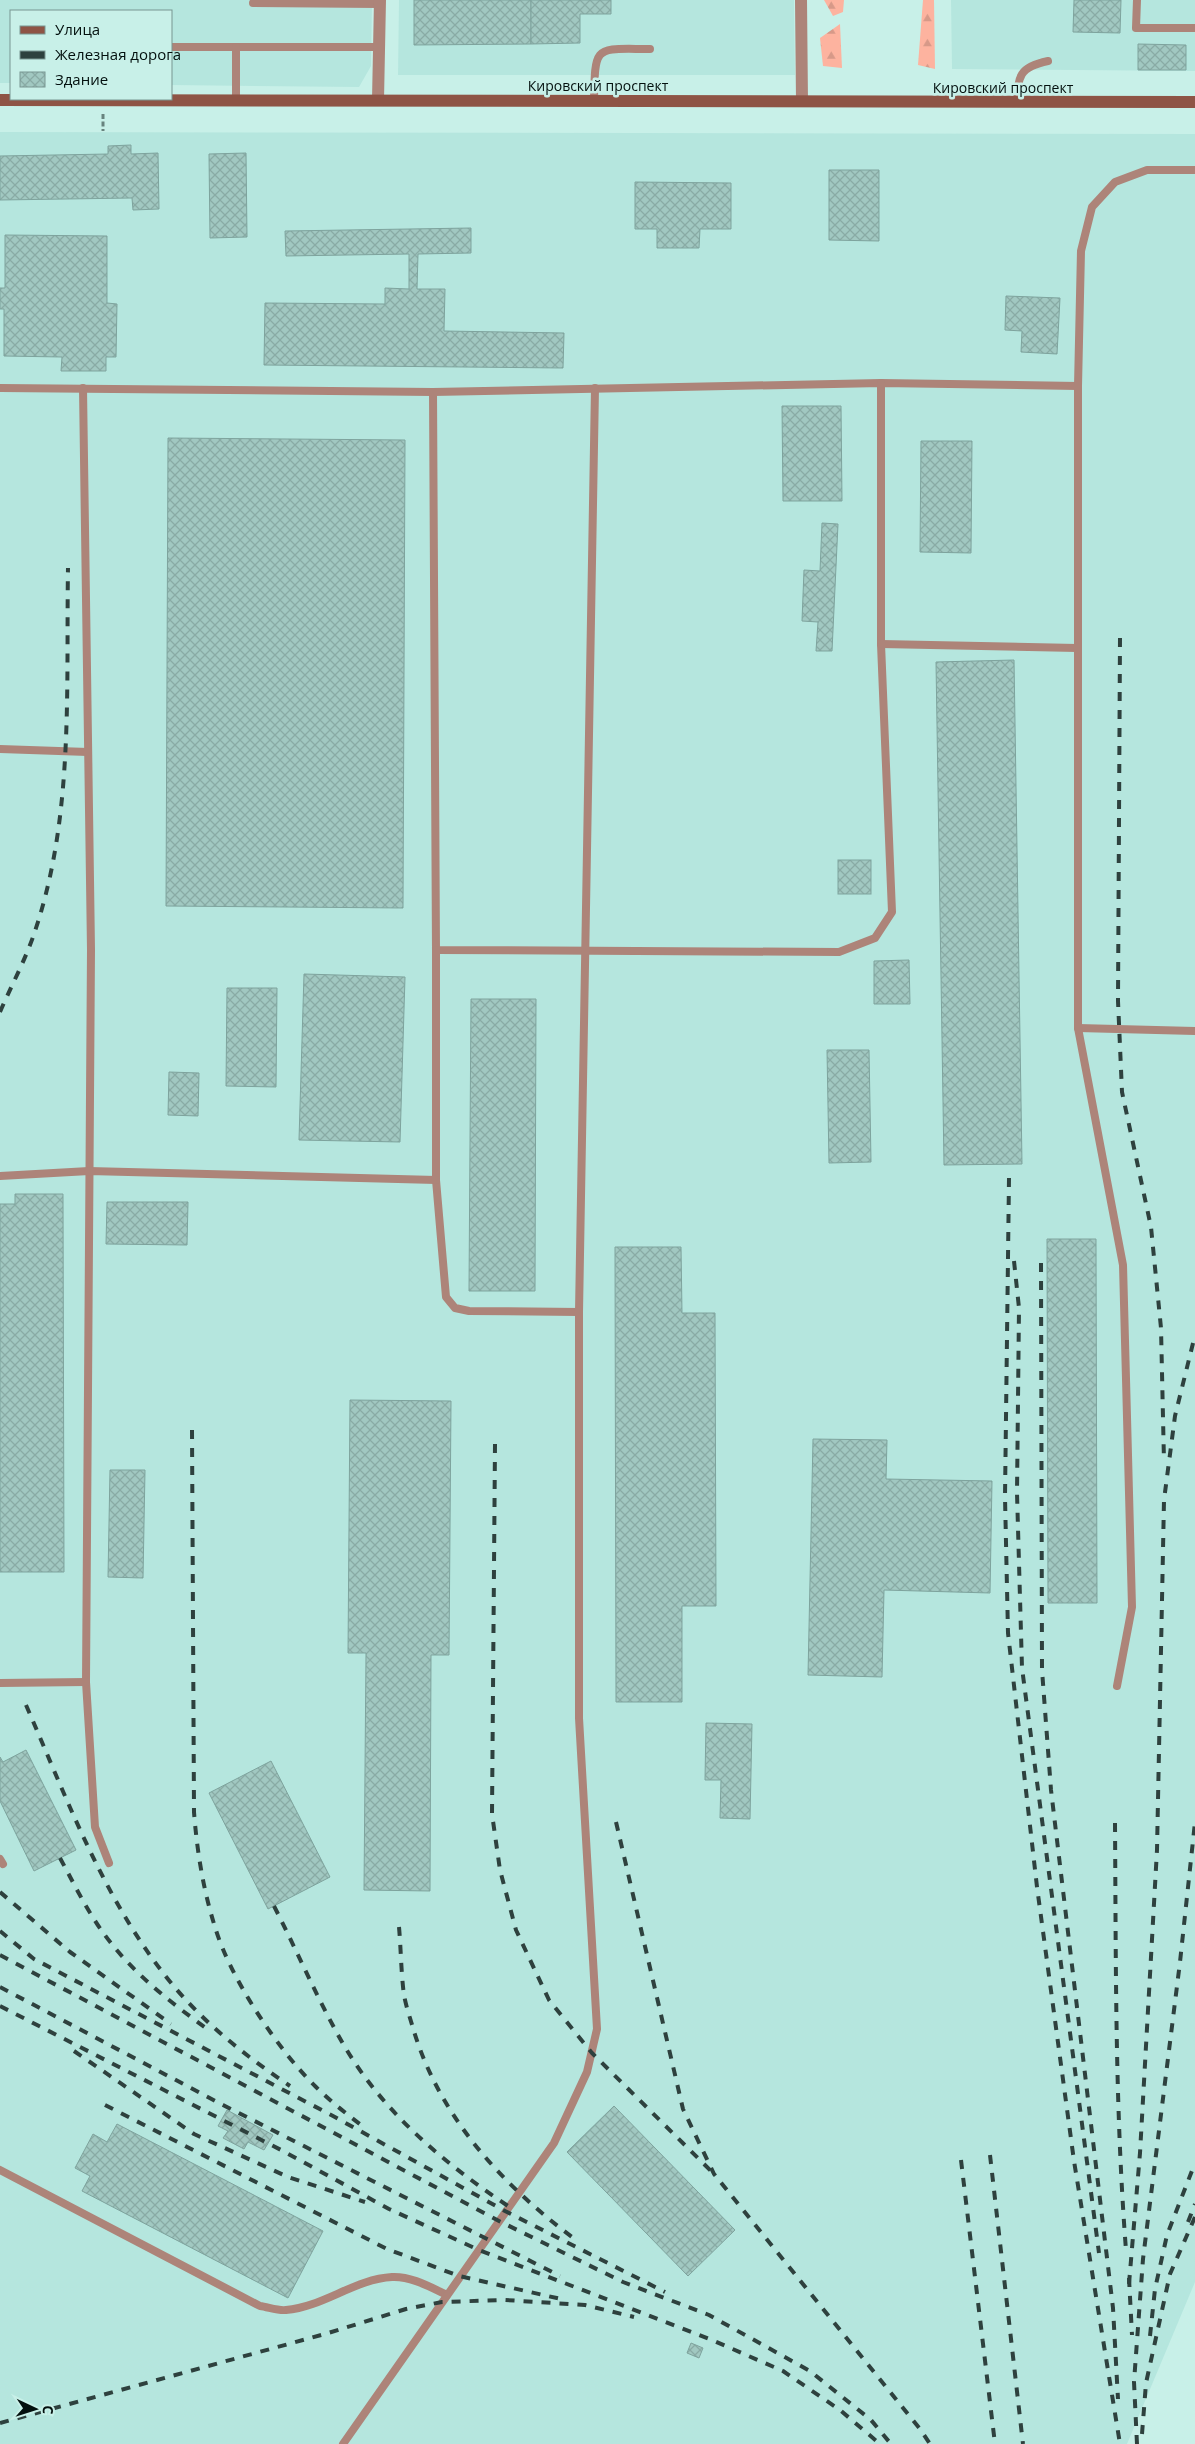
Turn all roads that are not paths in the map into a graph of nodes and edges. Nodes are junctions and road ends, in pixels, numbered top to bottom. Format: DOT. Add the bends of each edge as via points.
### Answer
graph roads {
  1 [pos="801,0"];
  2 [pos="1137,0"];
  3 [pos="380,2"];
  4 [pos="253,3"];
  5 [pos="1195,28"];
  6 [pos="172,47"];
  7 [pos="236,47"];
  8 [pos="379,47"];
  9 [pos="650,49"];
  10 [pos="1048,61"];
  11 [pos="0,100"];
  12 [pos="236,100"];
  13 [pos="378,100"];
  14 [pos="594,101"];
  15 [pos="802,102"];
  16 [pos="1195,102"];
  17 [pos="1017,103"];
  18 [pos="1195,170"];
  19 [pos="881,383"];
  20 [pos="1078,386"];
  21 [pos="0,388"];
  22 [pos="83,388"];
  23 [pos="595,388"];
  24 [pos="433,392"];
  25 [pos="881,644"];
  26 [pos="1077,648"];
  27 [pos="0,749"];
  28 [pos="88,752"];
  29 [pos="436,950"];
  30 [pos="584,952"];
  31 [pos="1078,1028"];
  32 [pos="1195,1031"];
  33 [pos="89,1171"];
  34 [pos="0,1176"];
  35 [pos="436,1180"];
  36 [pos="578,1312"];
  37 [pos="86,1682"];
  38 [pos="0,1683"];
  39 [pos="1117,1686"];
  40 [pos="109,1863"];
  41 [pos="0,2170"];
  42 [pos="446,2296"];
  43 [pos="343,2444"];
  1 -- 15 [label="street"];
  2 -- 5 [label="lane" via="1136,28"];
  3 -- 4 [label="lane"];
  3 -- 8 [label="street"];
  6 -- 7 [label="lane"];
  7 -- 8 [label="lane"];
  7 -- 12 [label="lane"];
  8 -- 13 [label="street"];
  9 -- 14 [label="lane" via="609,49 600,54 595,62"];
  10 -- 17 [label="lane" via="1024,70 1018,80"];
  11 -- 12 [label="main road, Кировский проспект"];
  12 -- 13 [label="main road, Кировский проспект"];
  13 -- 14 [label="main road, Кировский проспект"];
  14 -- 15 [label="main road, Кировский проспект"];
  15 -- 17 [label="main road, Кировский проспект"];
  16 -- 17 [label="main road, Кировский проспект"];
  18 -- 20 [label="lane" via="1147,170 1115,182 1092,207 1081,251"];
  19 -- 20 [label="lane"];
  19 -- 23 [label="lane"];
  19 -- 25 [label="lane"];
  20 -- 26 [label="lane"];
  21 -- 22 [label="lane"];
  22 -- 24 [label="lane"];
  22 -- 28 [label="lane"];
  23 -- 24 [label="lane"];
  23 -- 30 [label="lane"];
  24 -- 29 [label="lane"];
  25 -- 26 [label="lane"];
  25 -- 30 [label="lane" via="892,912 875,938 839,952"];
  26 -- 31 [label="lane"];
  27 -- 28 [label="lane"];
  28 -- 33 [label="lane" via="91,950"];
  29 -- 30 [label="lane"];
  29 -- 35 [label="lane"];
  30 -- 36 [label="lane"];
  31 -- 32 [label="lane"];
  31 -- 39 [label="lane" via="1122,1265 1132,1607"];
  33 -- 34 [label="lane"];
  33 -- 35 [label="lane"];
  33 -- 37 [label="lane"];
  35 -- 36 [label="lane" via="446,1297 454,1308 469,1311"];
  36 -- 42 [label="lane" via="579,1718 597,2029 588,2072 554,2143"];
  37 -- 38 [label="lane"];
  37 -- 40 [label="lane" via="95,1827"];
  41 -- 42 [label="lane" via="260,2306 284,2311 309,2306 368,2282 393,2277 420,2282"];
  42 -- 43 [label="lane"];
}
